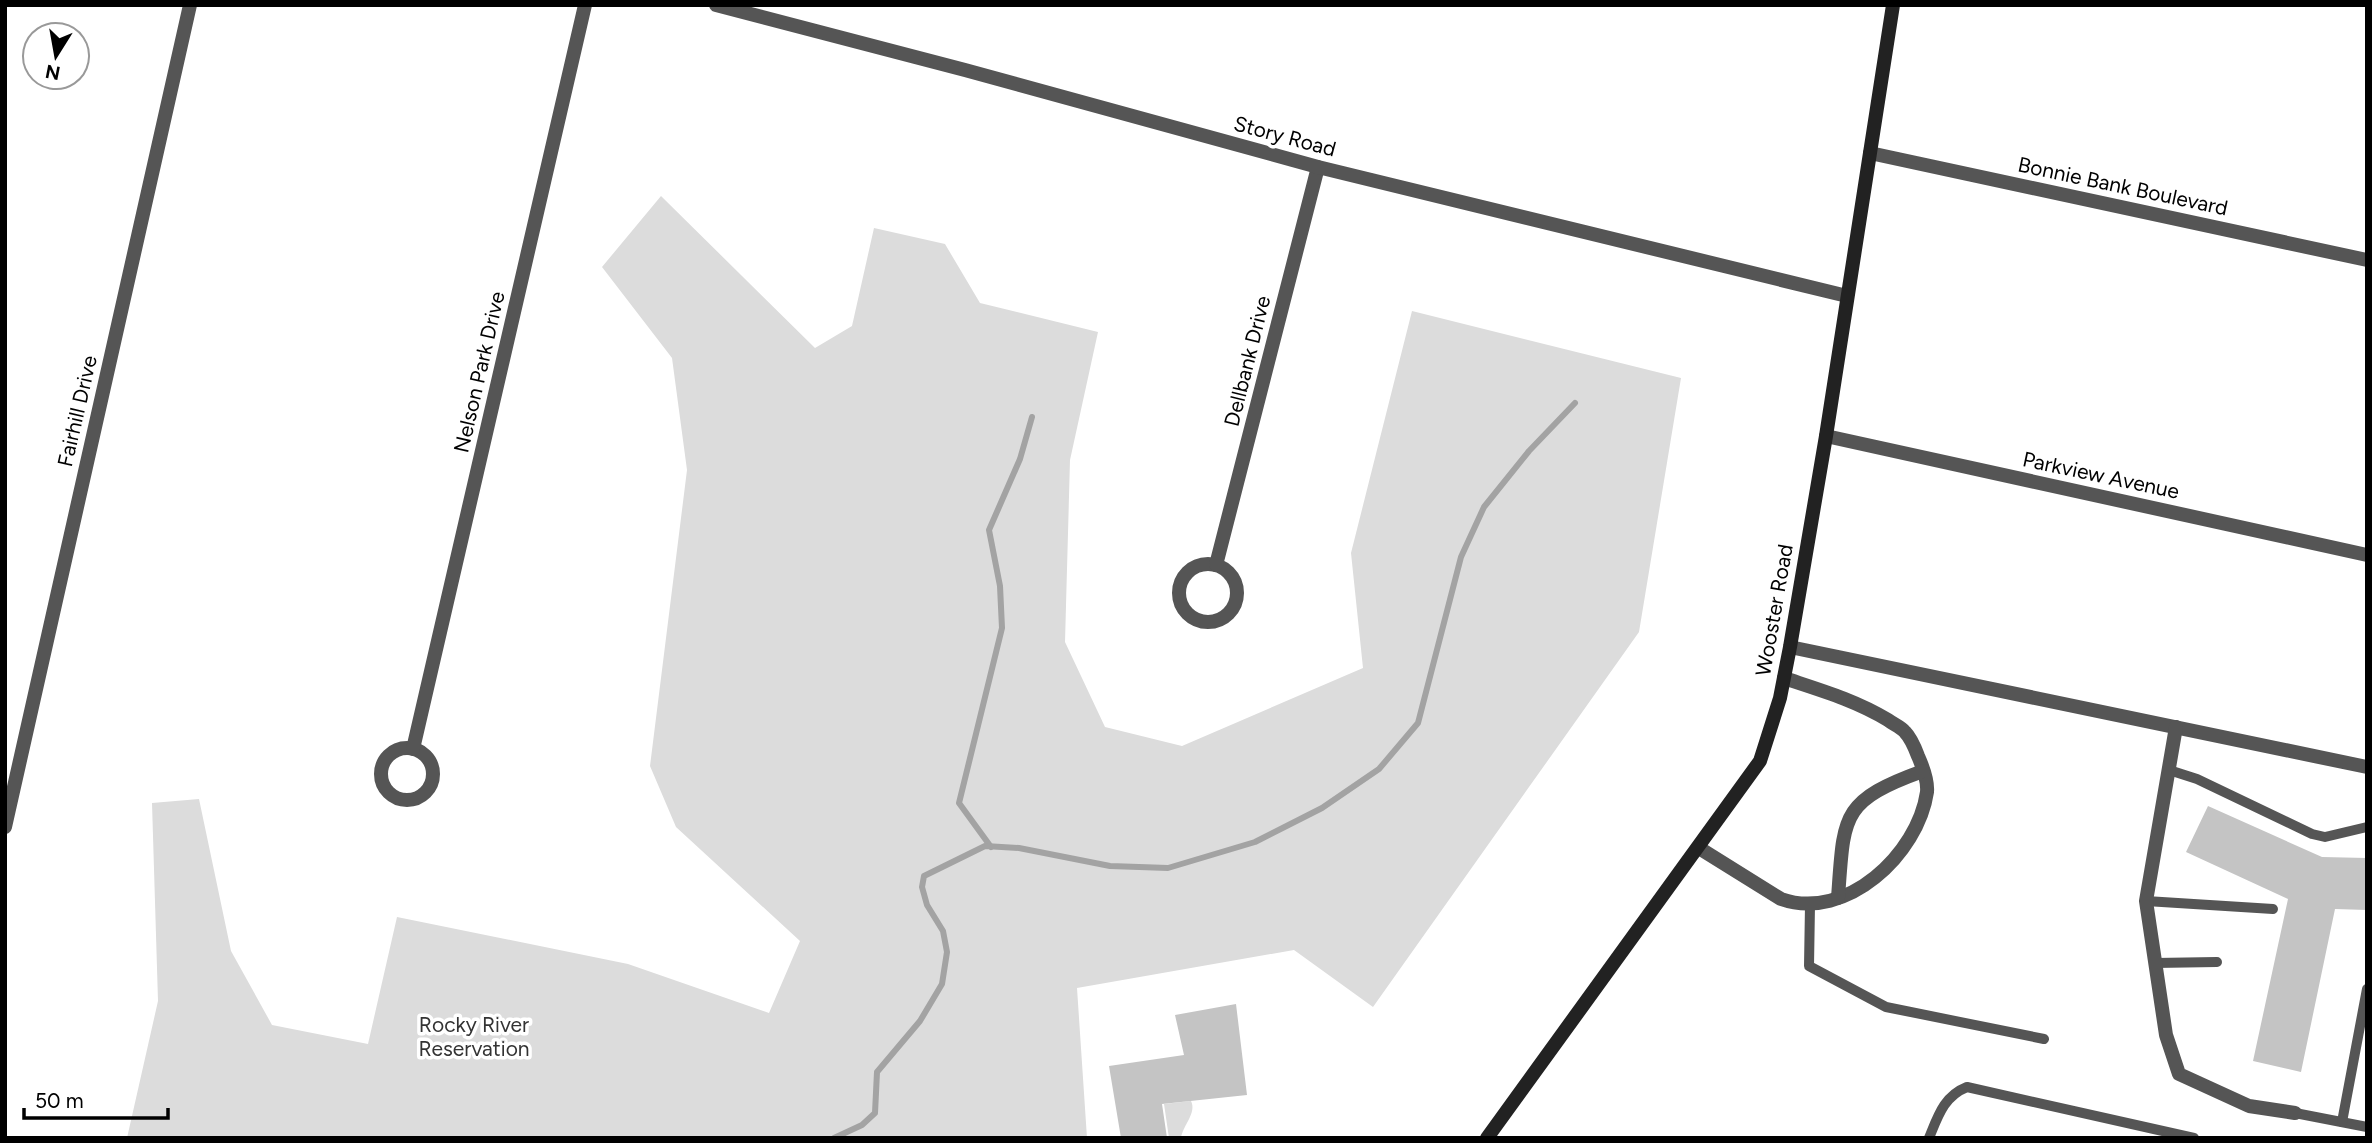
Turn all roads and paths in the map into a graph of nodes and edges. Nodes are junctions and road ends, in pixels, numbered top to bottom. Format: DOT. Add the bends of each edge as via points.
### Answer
graph roads {
  1 [pos="190,5"];
  2 [pos="585,5"];
  3 [pos="716,5"];
  4 [pos="1893,5"];
  5 [pos="1870,153"];
  6 [pos="1318,167"];
  7 [pos="2367,260"];
  8 [pos="1847,296"];
  9 [pos="1826,436"];
  10 [pos="2367,555"];
  11 [pos="1216,565"];
  12 [pos="1790,647"];
  13 [pos="1784,678"];
  14 [pos="2176,727"];
  15 [pos="413,748"];
  16 [pos="2367,767"];
  17 [pos="2169,770"];
  18 [pos="1923,771"];
  19 [pos="5,827"];
  20 [pos="2367,827"];
  21 [pos="1699,848"];
  22 [pos="1838,898"];
  23 [pos="2146,901"];
  24 [pos="1810,905"];
  25 [pos="2273,909"];
  26 [pos="2217,962"];
  27 [pos="2155,964"];
  28 [pos="2367,989"];
  29 [pos="2044,1039"];
  30 [pos="2295,1113"];
  31 [pos="2342,1122"];
  32 [pos="2367,1127"];
  33 [pos="1487,1138"];
  34 [pos="1929,1138"];
  35 [pos="2194,1138"];
  1 -- 19 [label="street, Fairhill Drive"];
  2 -- 15 [label="street, Nelson Park Drive"];
  3 -- 6 [label="street, Story Road"];
  4 -- 5 [label="main road, Wooster Road"];
  5 -- 7 [label="street, Bonnie Bank Boulevard"];
  5 -- 8 [label="main road, Wooster Road"];
  6 -- 8 [label="street, Story Road"];
  6 -- 11 [label="street, Dellbank Drive"];
  8 -- 9 [label="main road, Wooster Road"];
  9 -- 10 [label="street, Parkview Avenue"];
  9 -- 12 [label="main road, Wooster Road"];
  11 -- 11 [label="street" via="1197,566 1180,587 1182,606 1205,622 1223,617 1235,603 1236,584"];
  12 -- 13 [label="main road, Wooster Road"];
  12 -- 14 [label="street"];
  13 -- 18 [label="street" via="1843,697 1905,731"];
  13 -- 21 [label="main road, Wooster Road" via="1760,761"];
  14 -- 16 [label="street"];
  14 -- 17 [label="street"];
  17 -- 20 [label="lane" via="2312,834 2325,837"];
  17 -- 23 [label="street"];
  18 -- 22 [label="street" via="1927,789 1920,817 1904,848 1864,887"];
  18 -- 22 [label="street" via="1870,793 1855,808 1843,838"];
  21 -- 24 [label="street" via="1781,899"];
  21 -- 33 [label="main road, Wooster Road"];
  22 -- 24 [label="street"];
  23 -- 25 [label="lane"];
  23 -- 27 [label="street"];
  24 -- 29 [label="lane" via="1809,966 1886,1007"];
  26 -- 27 [label="lane"];
  27 -- 30 [label="street" via="2166,1035 2179,1074 2249,1106"];
  28 -- 31 [label="lane"];
  30 -- 31 [label="lane"];
  31 -- 32 [label="lane"];
  34 -- 35 [label="lane" via="1945,1101 1967,1087"];
}
